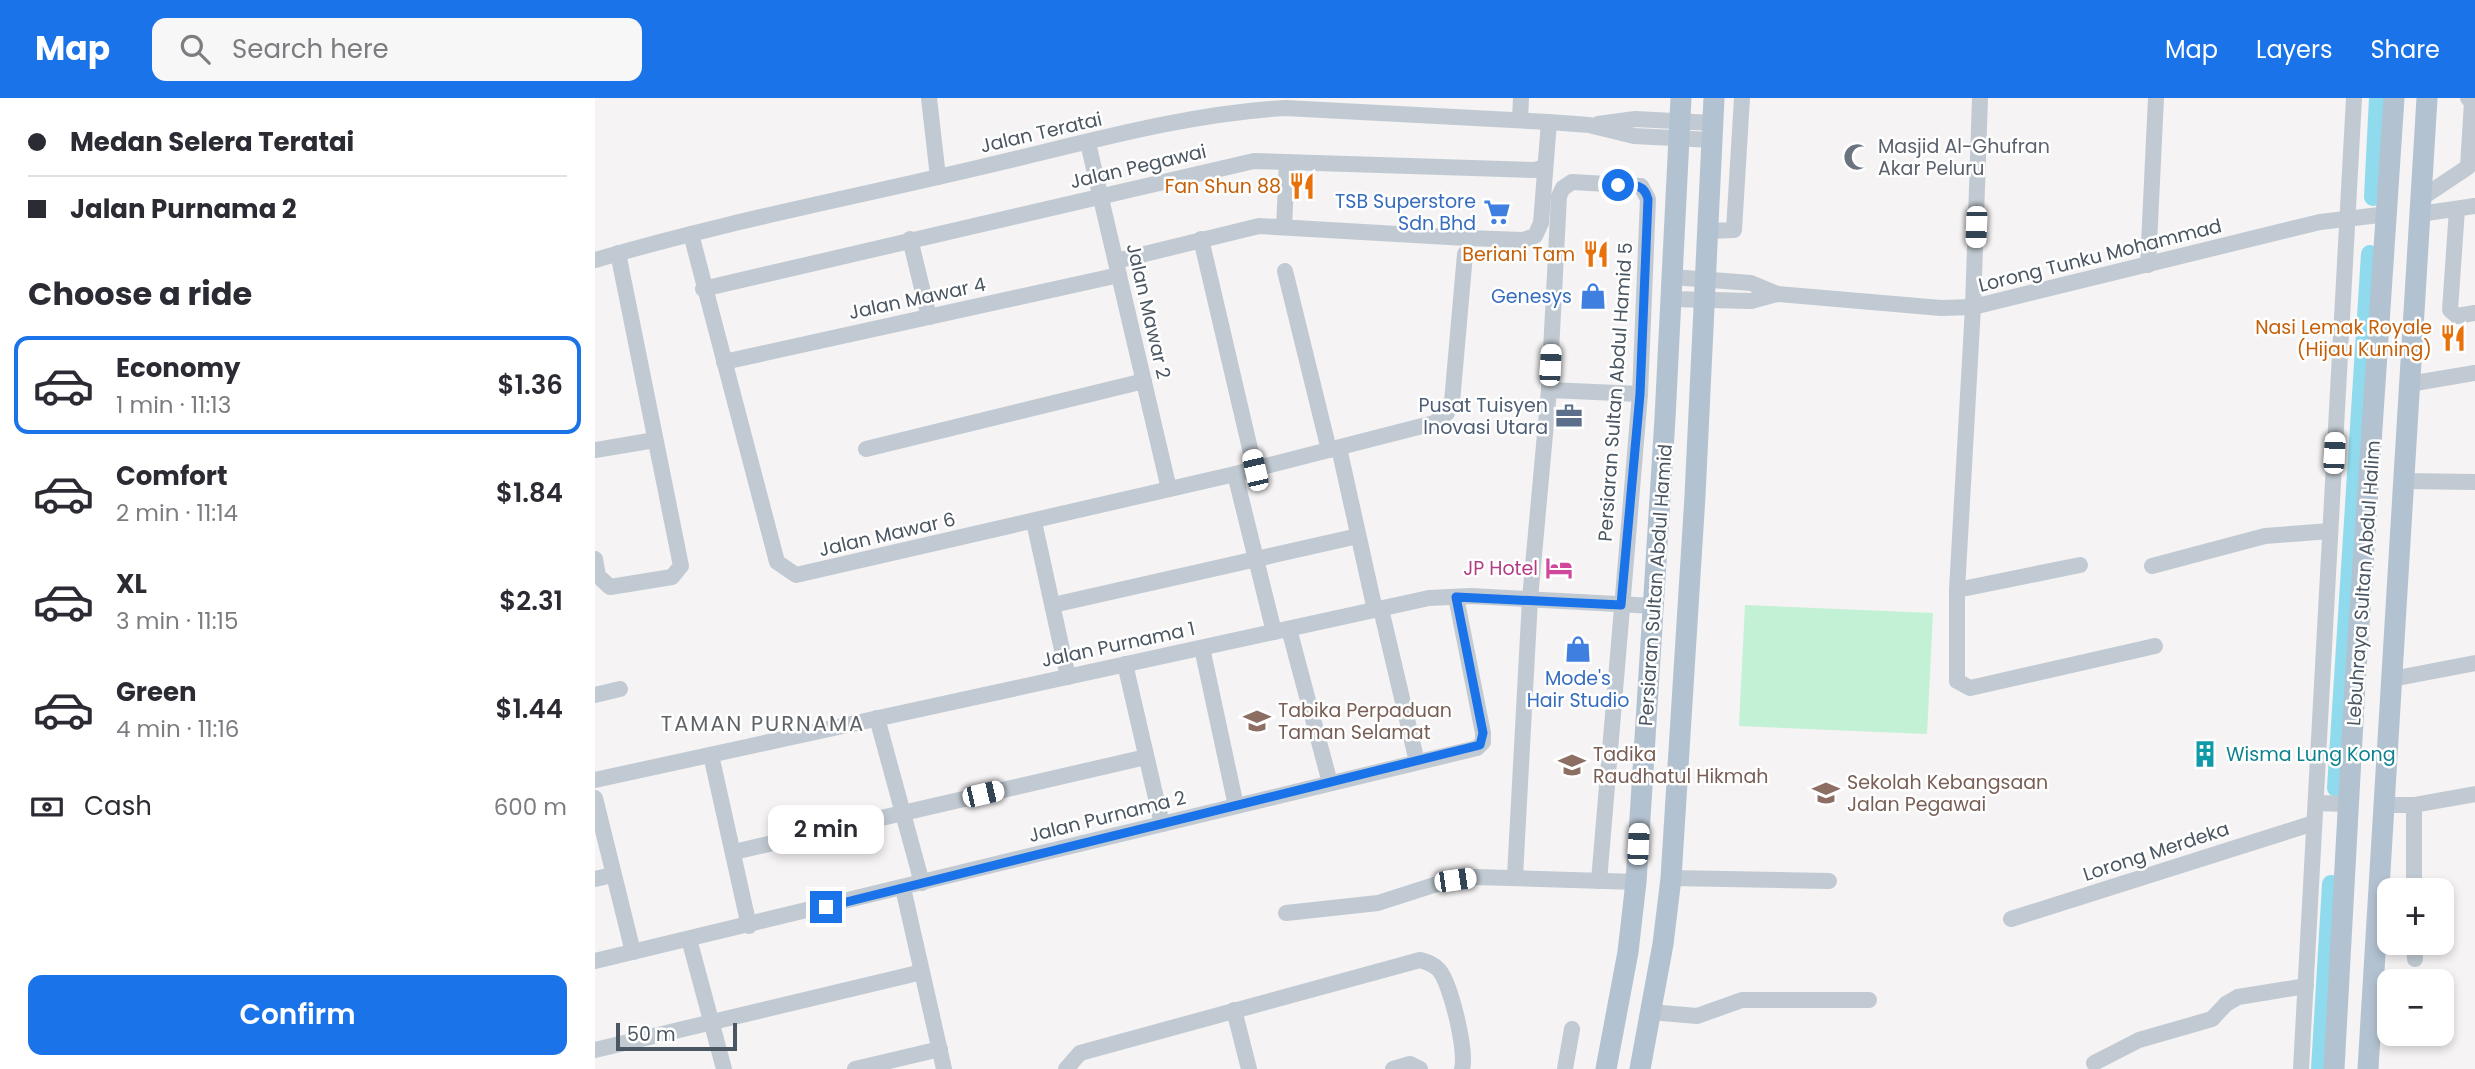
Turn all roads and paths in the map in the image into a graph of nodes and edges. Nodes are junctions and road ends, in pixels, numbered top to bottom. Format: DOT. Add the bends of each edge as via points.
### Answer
graph roads {
  1 [pos="929,98"];
  2 [pos="1521,98"];
  3 [pos="1681,98"];
  4 [pos="1714,98"];
  5 [pos="1742,98"];
  6 [pos="1980,98"];
  7 [pos="2156,98"];
  8 [pos="2354,98"];
  9 [pos="2394,98"];
  10 [pos="2427,98"];
  11 [pos="2467,98"];
  12 [pos="1250,104"];
  13 [pos="1520,120"];
  14 [pos="1549,122"];
  15 [pos="1678,130"];
  16 [pos="1712,132"];
  17 [pos="1088,143"];
  18 [pos="1287,162"];
  19 [pos="1545,167"];
  20 [pos="938,177"];
  21 [pos="1101,197"];
  22 [pos="2475,206"];
  23 [pos="2420,207"];
  24 [pos="2456,209"];
  25 [pos="2388,214"];
  26 [pos="2347,218"];
  27 [pos="1284,227"];
  28 [pos="1707,231"];
  29 [pos="691,234"];
  30 [pos="910,239"];
  31 [pos="1201,239"];
  32 [pos="618,253"];
  33 [pos="1465,254"];
  34 [pos="595,260"];
  35 [pos="2148,265"];
  36 [pos="1118,268"];
  37 [pos="1285,271"];
  38 [pos="1672,277"];
  39 [pos="703,289"];
  40 [pos="1705,290"];
  41 [pos="1671,299"];
  42 [pos="1973,307"];
  43 [pos="2475,313"];
  44 [pos="929,317"];
  45 [pos="724,362"];
  46 [pos="2475,373"];
  47 [pos="1144,381"];
  48 [pos="2409,384"];
  49 [pos="1549,390"];
  50 [pos="1640,394"];
  51 [pos="655,440"];
  52 [pos="866,449"];
  53 [pos="1334,449"];
  54 [pos="595,450"];
  55 [pos="1255,470"];
  56 [pos="1235,474"];
  57 [pos="2404,481"];
  58 [pos="2475,482"];
  59 [pos="1169,489"];
  60 [pos="1034,522"];
  61 [pos="2330,531"];
  62 [pos="1358,536"];
  63 [pos="595,559"];
  64 [pos="1256,559"];
  65 [pos="2080,565"];
  66 [pos="2152,566"];
  67 [pos="1957,590"];
  68 [pos="1456,597"];
  69 [pos="1530,599"];
  70 [pos="1053,605"];
  71 [pos="1621,605"];
  72 [pos="1654,607"];
  73 [pos="1378,609"];
  74 [pos="1282,631"];
  75 [pos="2155,646"];
  76 [pos="1202,648"];
  77 [pos="2475,663"];
  78 [pos="1125,664"];
  79 [pos="1068,677"];
  80 [pos="2392,678"];
  81 [pos="620,689"];
  82 [pos="595,695"];
  83 [pos="877,718"];
  84 [pos="711,755"];
  85 [pos="1146,757"];
  86 [pos="1416,762"];
  87 [pos="595,780"];
  88 [pos="1331,783"];
  89 [pos="2475,794"];
  90 [pos="595,798"];
  91 [pos="2316,803"];
  92 [pos="2349,804"];
  93 [pos="2384,805"];
  94 [pos="2414,805"];
  95 [pos="1236,806"];
  96 [pos="901,813"];
  97 [pos="2314,823"];
  98 [pos="1162,824"];
  99 [pos="734,852"];
  100 [pos="613,875"];
  101 [pos="1515,876"];
  102 [pos="1671,878"];
  103 [pos="2414,878"];
  104 [pos="595,879"];
  105 [pos="1599,881"];
  106 [pos="1829,881"];
  107 [pos="1636,882"];
  108 [pos="922,883"];
  109 [pos="903,888"];
  110 [pos="1286,913"];
  111 [pos="2011,919"];
  112 [pos="749,926"];
  113 [pos="689,939"];
  114 [pos="633,952"];
  115 [pos="595,961"];
  116 [pos="922,972"];
  117 [pos="2306,986"];
  118 [pos="1869,1000"];
  119 [pos="1234,1010"];
  120 [pos="1650,1012"];
  121 [pos="711,1021"];
  122 [pos="1573,1029"];
  123 [pos="940,1049"];
  124 [pos="595,1050"];
  125 [pos="2094,1063"];
  126 [pos="724,1069"];
  127 [pos="855,1069"];
  128 [pos="944,1069"];
  129 [pos="1066,1069"];
  130 [pos="1249,1069"];
  131 [pos="1393,1069"];
  132 [pos="1420,1069"];
  133 [pos="1462,1069"];
  134 [pos="1565,1069"];
  135 [pos="1606,1069"];
  136 [pos="1640,1069"];
  137 [pos="2301,1069"];
  138 [pos="2334,1069"];
  139 [pos="2368,1069"];
  1 -- 20 [label="street"];
  2 -- 13 [label="street"];
  3 -- 15 [label="main road, Persiaran Sultan Abdul Hamid"];
  4 -- 16 [label="main road, Persiaran Sultan Abdul Hamid"];
  5 -- 28 [label="street" via="1734,230"];
  6 -- 42 [label="street"];
  7 -- 35 [label="street"];
  8 -- 26 [label="street"];
  9 -- 25 [label="main road, Lebuhraya Sultan Abdul Halim"];
  10 -- 23 [label="main road, Lebuhraya Sultan Abdul Halim"];
  11 -- 23 [label="street" via="2472,102 2467,167"];
  12 -- 13 [label="street, Jalan Teratai"];
  12 -- 17 [label="street, Jalan Teratai"];
  13 -- 14 [label="street, Jalan Teratai"];
  14 -- 15 [label="street, Jalan Teratai" via="1589,125 1635,119"];
  14 -- 19 [label="street"];
  15 -- 16 [label="street, Jalan Teratai"];
  15 -- 38 [label="main road, Persiaran Sultan Abdul Hamid"];
  16 -- 28 [label="main road, Persiaran Sultan Abdul Hamid"];
  17 -- 20 [label="street, Jalan Teratai"];
  17 -- 21 [label="street, Jalan Mawar 2"];
  18 -- 19 [label="street, Jalan Pegawai"];
  18 -- 21 [label="street, Jalan Pegawai" via="1254,161"];
  18 -- 27 [label="street"];
  19 -- 27 [label="street, Jalan Mawar 4" via="1539,230 1523,240"];
  20 -- 29 [label="street, Jalan Teratai"];
  21 -- 30 [label="street, Jalan Pegawai"];
  21 -- 36 [label="street, Jalan Mawar 2"];
  22 -- 24 [label="street"];
  23 -- 24 [label="street"];
  23 -- 48 [label="main road, Lebuhraya Sultan Abdul Halim"];
  24 -- 43 [label="street" via="2450,310 2457,316"];
  25 -- 26 [label="street, Lorong Tunku Mohammad"];
  25 -- 92 [label="main road, Lebuhraya Sultan Abdul Halim"];
  26 -- 35 [label="street, Lorong Tunku Mohammad"];
  26 -- 61 [label="street"];
  27 -- 31 [label="street, Jalan Mawar 4" via="1245,228"];
  28 -- 40 [label="main road, Persiaran Sultan Abdul Hamid"];
  29 -- 32 [label="street, Jalan Teratai"];
  29 -- 39 [label="street, Jalan Mawar 6"];
  30 -- 39 [label="street, Jalan Pegawai"];
  30 -- 44 [label="street"];
  31 -- 36 [label="street, Jalan Mawar 4"];
  31 -- 55 [label="street"];
  32 -- 34 [label="street, Jalan Teratai"];
  32 -- 51 [label="street"];
  33 -- 53 [label="street, Jalan Mawar 6" via="1452,402 1447,413 1425,427"];
  35 -- 42 [label="street, Lorong Tunku Mohammad"];
  36 -- 44 [label="street, Jalan Mawar 4"];
  36 -- 47 [label="street, Jalan Mawar 2"];
  37 -- 53 [label="street"];
  38 -- 40 [label="street, Lorong Tunku Mohammad"];
  38 -- 41 [label="main road, Persiaran Sultan Abdul Hamid"];
  39 -- 45 [label="street, Jalan Mawar 6"];
  40 -- 41 [label="street, Lorong Tunku Mohammad"];
  40 -- 42 [label="street, Lorong Tunku Mohammad" via="1751,283 1777,294"];
  40 -- 102 [label="main road, Persiaran Sultan Abdul Hamid"];
  41 -- 72 [label="main road, Persiaran Sultan Abdul Hamid"];
  42 -- 67 [label="street"];
  44 -- 45 [label="street, Jalan Mawar 4"];
  45 -- 60 [label="street, Jalan Mawar 6" via="777,562 789,572 807,574"];
  46 -- 48 [label="street"];
  47 -- 52 [label="street"];
  47 -- 59 [label="street, Jalan Mawar 2"];
  48 -- 57 [label="main road, Lebuhraya Sultan Abdul Halim"];
  49 -- 50 [label="street"];
  49 -- 50 [label="street, Persiaran Sultan Abdul Hamid 5" via="1559,196 1573,182 1640,186 1646,191"];
  49 -- 69 [label="street"];
  50 -- 71 [label="street, Persiaran Sultan Abdul Hamid 5"];
  51 -- 54 [label="street"];
  51 -- 63 [label="street" via="679,572 610,587 598,576"];
  53 -- 55 [label="street, Jalan Mawar 6"];
  53 -- 62 [label="street"];
  55 -- 56 [label="street, Jalan Mawar 6"];
  56 -- 59 [label="street, Jalan Mawar 6"];
  56 -- 64 [label="street"];
  57 -- 58 [label="street"];
  57 -- 80 [label="main road, Lebuhraya Sultan Abdul Halim"];
  59 -- 60 [label="street, Jalan Mawar 6"];
  60 -- 70 [label="street"];
  61 -- 66 [label="street" via="2265,536"];
  61 -- 91 [label="street"];
  62 -- 64 [label="street"];
  62 -- 73 [label="street"];
  64 -- 70 [label="street"];
  64 -- 74 [label="street"];
  65 -- 67 [label="street"];
  67 -- 75 [label="street" via="1955,668 1963,687"];
  68 -- 69 [label="street, Jalan Purnama 1"];
  68 -- 73 [label="street, Jalan Purnama 1"];
  68 -- 86 [label="street, Jalan Purnama 2" via="1483,742 1477,748"];
  69 -- 71 [label="street, Jalan Purnama 1"];
  69 -- 101 [label="street"];
  70 -- 79 [label="street"];
  71 -- 72 [label="street, Jalan Purnama 1"];
  71 -- 105 [label="street, Persiaran Sultan Abdul Hamid 5"];
  72 -- 107 [label="main road, Persiaran Sultan Abdul Hamid"];
  73 -- 74 [label="street, Jalan Purnama 1"];
  73 -- 86 [label="street"];
  74 -- 76 [label="street, Jalan Purnama 1"];
  74 -- 88 [label="street"];
  76 -- 78 [label="street, Jalan Purnama 1"];
  76 -- 95 [label="street"];
  77 -- 80 [label="street"];
  78 -- 79 [label="street, Jalan Purnama 1"];
  78 -- 85 [label="street"];
  79 -- 83 [label="street, Jalan Purnama 1"];
  80 -- 93 [label="main road, Lebuhraya Sultan Abdul Halim"];
  81 -- 82 [label="street"];
  83 -- 84 [label="street, Jalan Purnama 1"];
  83 -- 96 [label="street"];
  84 -- 87 [label="street, Jalan Purnama 1"];
  84 -- 99 [label="street"];
  85 -- 96 [label="street"];
  85 -- 98 [label="street"];
  86 -- 88 [label="street, Jalan Purnama 2"];
  88 -- 95 [label="street, Jalan Purnama 2"];
  89 -- 94 [label="street"];
  90 -- 100 [label="street"];
  91 -- 92 [label="street"];
  91 -- 97 [label="street"];
  92 -- 138 [label="main road, Lebuhraya Sultan Abdul Halim"];
  93 -- 94 [label="street"];
  93 -- 139 [label="main road, Lebuhraya Sultan Abdul Halim"];
  94 -- 103 [label="street"];
  95 -- 98 [label="street, Jalan Purnama 2"];
  96 -- 99 [label="street"];
  96 -- 108 [label="street"];
  97 -- 111 [label="street, Lorong Merdeka"];
  97 -- 117 [label="street"];
  98 -- 108 [label="street, Jalan Purnama 2"];
  99 -- 112 [label="street"];
  100 -- 104 [label="street"];
  100 -- 114 [label="street"];
  101 -- 105 [label="street"];
  101 -- 110 [label="street" via="1455,880 1378,903"];
  102 -- 106 [label="street"];
  102 -- 120 [label="main road, Persiaran Sultan Abdul Hamid"];
  105 -- 107 [label="street"];
  107 -- 135 [label="main road, Persiaran Sultan Abdul Hamid" via="1629,952"];
  108 -- 109 [label="street, Jalan Purnama 2"];
  109 -- 112 [label="street, Jalan Purnama 2"];
  109 -- 116 [label="street"];
  112 -- 113 [label="street, Jalan Purnama 2"];
  113 -- 114 [label="street, Jalan Purnama 2"];
  113 -- 121 [label="street"];
  114 -- 115 [label="street, Jalan Purnama 2"];
  116 -- 121 [label="street"];
  116 -- 123 [label="street"];
  117 -- 125 [label="street" via="2238,997 2212,1018 2139,1040"];
  117 -- 137 [label="street"];
  118 -- 120 [label="street" via="1742,1000 1697,1016"];
  119 -- 129 [label="street" via="1080,1053"];
  119 -- 130 [label="street"];
  119 -- 133 [label="street" via="1426,961 1443,976 1465,1052"];
  120 -- 136 [label="main road, Persiaran Sultan Abdul Hamid"];
  121 -- 124 [label="street"];
  121 -- 126 [label="street"];
  122 -- 134 [label="street"];
  123 -- 127 [label="street"];
  123 -- 128 [label="street"];
  131 -- 132 [label="street" via="1410,1064"];
}
